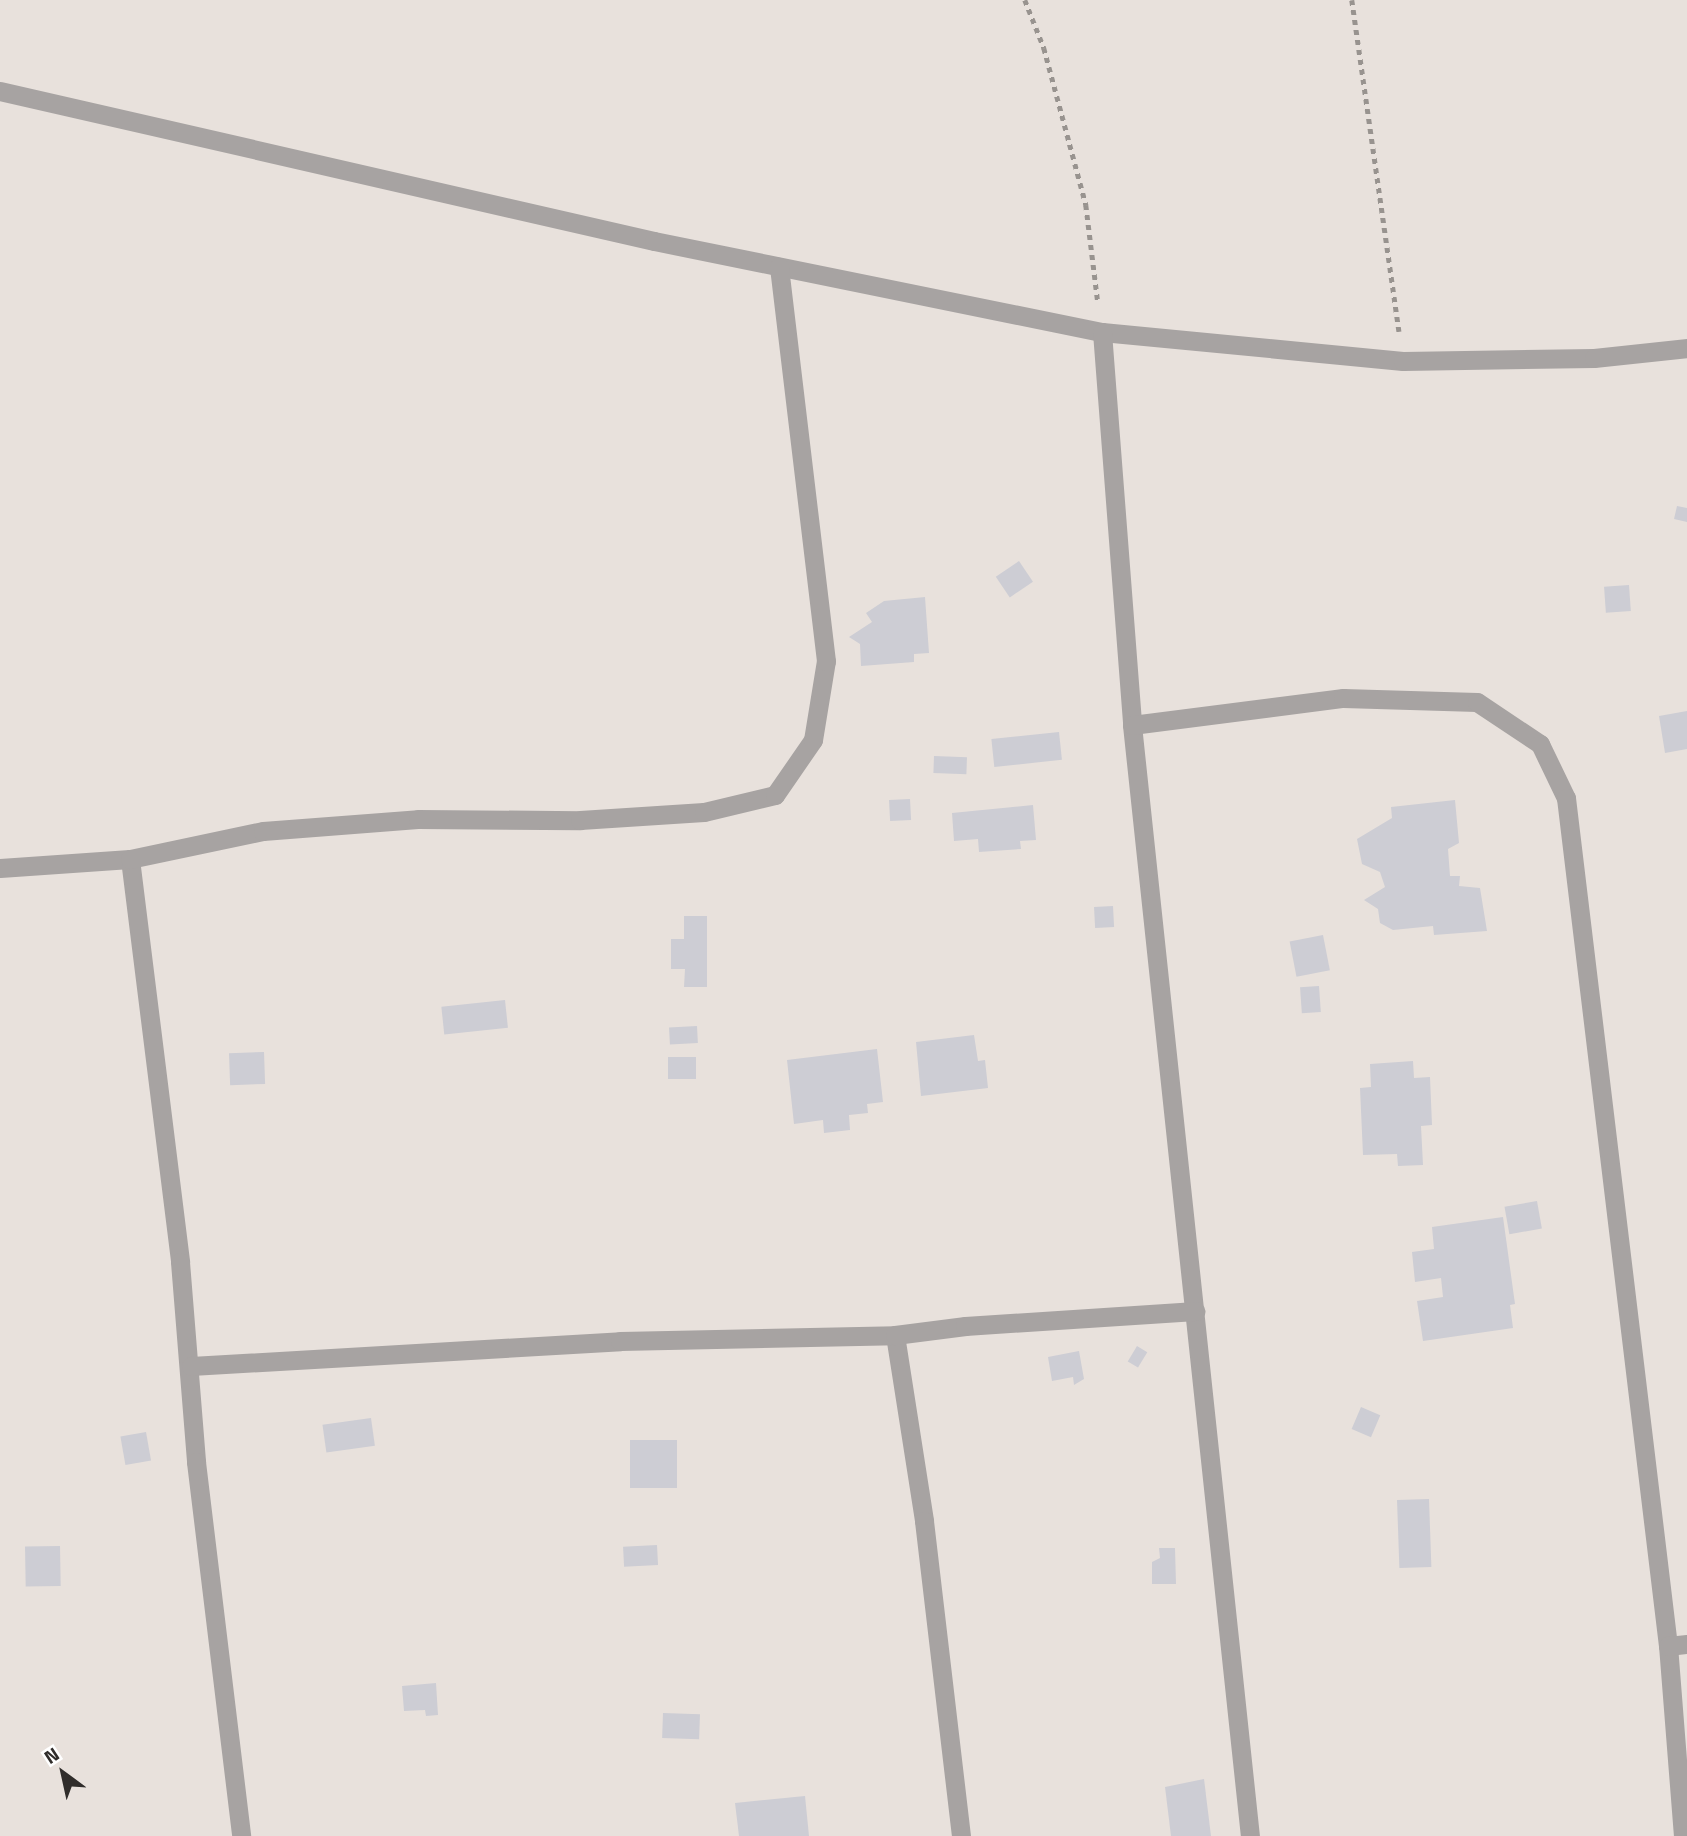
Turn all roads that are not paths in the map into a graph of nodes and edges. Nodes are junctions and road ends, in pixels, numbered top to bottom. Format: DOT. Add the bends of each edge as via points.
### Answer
graph roads {
  1 [pos="0,91"];
  2 [pos="779,267"];
  3 [pos="1102,331"];
  4 [pos="1687,348"];
  5 [pos="1132,725"];
  6 [pos="130,859"];
  7 [pos="0,868"];
  8 [pos="1196,1311"];
  9 [pos="895,1335"];
  10 [pos="191,1366"];
  11 [pos="1677,1645"];
  12 [pos="241,1836"];
  13 [pos="961,1836"];
  14 [pos="1250,1836"];
  15 [pos="1683,1836"];
  1 -- 2 [label="street"];
  2 -- 3 [label="street"];
  2 -- 6 [label="street" via="826,661 813,740 775,795 704,812 580,820 418,819 263,831"];
  3 -- 4 [label="street" via="1403,361 1594,358"];
  3 -- 5 [label="street"];
  5 -- 8 [label="street"];
  5 -- 11 [label="street" via="1343,698 1477,702 1540,744 1566,798"];
  6 -- 7 [label="street"];
  6 -- 10 [label="street"];
  8 -- 9 [label="street"];
  8 -- 14 [label="street"];
  9 -- 10 [label="street" via="620,1341"];
  9 -- 13 [label="street" via="924,1521"];
  10 -- 12 [label="street" via="198,1475"];
  11 -- 15 [label="street"];
}
